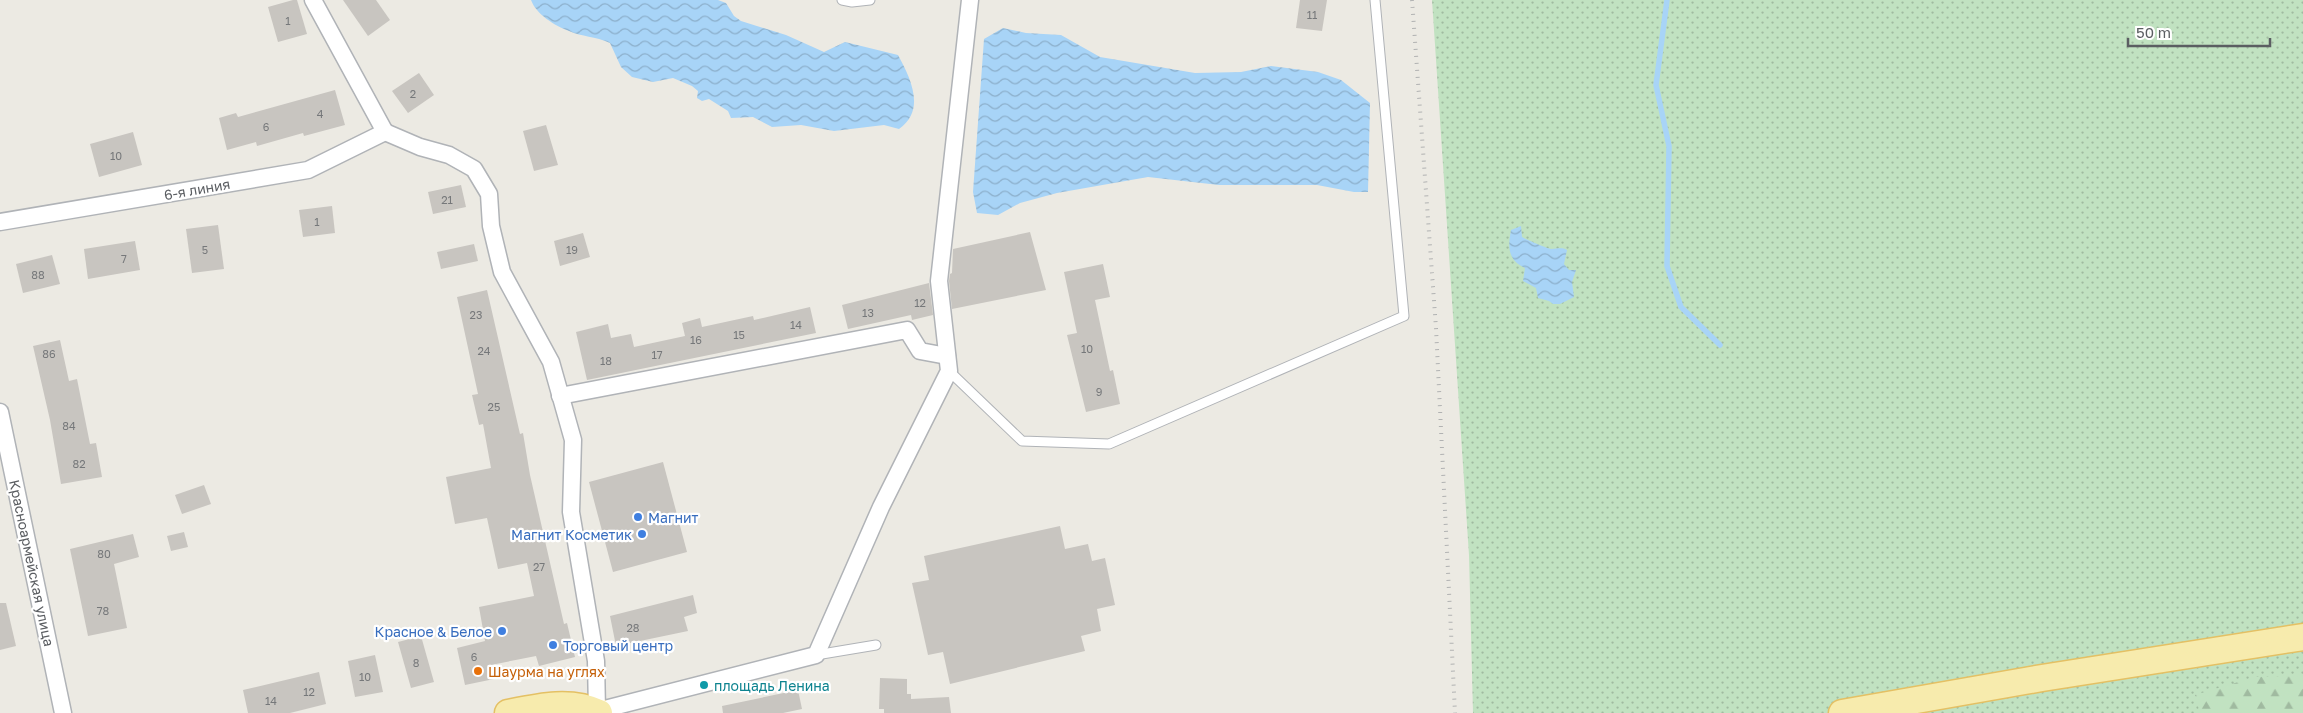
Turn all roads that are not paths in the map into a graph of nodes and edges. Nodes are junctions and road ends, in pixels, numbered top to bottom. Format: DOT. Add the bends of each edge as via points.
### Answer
graph roads {
  1 [pos="313,0"];
  2 [pos="842,0"];
  3 [pos="870,0"];
  4 [pos="970,0"];
  5 [pos="1376,0"];
  6 [pos="385,132"];
  7 [pos="0,222"];
  8 [pos="948,364"];
  9 [pos="560,396"];
  10 [pos="0,412"];
  11 [pos="2303,637"];
  12 [pos="876,645"];
  13 [pos="816,655"];
  14 [pos="598,712"];
  15 [pos="63,713"];
  16 [pos="508,713"];
  17 [pos="1842,713"];
  1 -- 6 [label="street"];
  2 -- 3 [label="lane"];
  4 -- 8 [label="street" via="939,282"];
  5 -- 8 [label="lane" via="1404,316 1109,444 1022,441"];
  6 -- 7 [label="street, 6-я линия" via="308,170"];
  6 -- 9 [label="street" via="449,155 474,169 489,194 491,226 502,272 551,362"];
  8 -- 9 [label="street" via="920,351 907,330"];
  8 -- 13 [label="street"];
  9 -- 14 [label="street" via="573,440 571,512 596,660"];
  10 -- 15 [label="street, Красноармейская улица"];
  11 -- 17 [label="main road"];
  12 -- 13 [label="lane"];
  13 -- 14 [label="street"];
  14 -- 16 [label="main road" via="569,706 542,706"];
}
